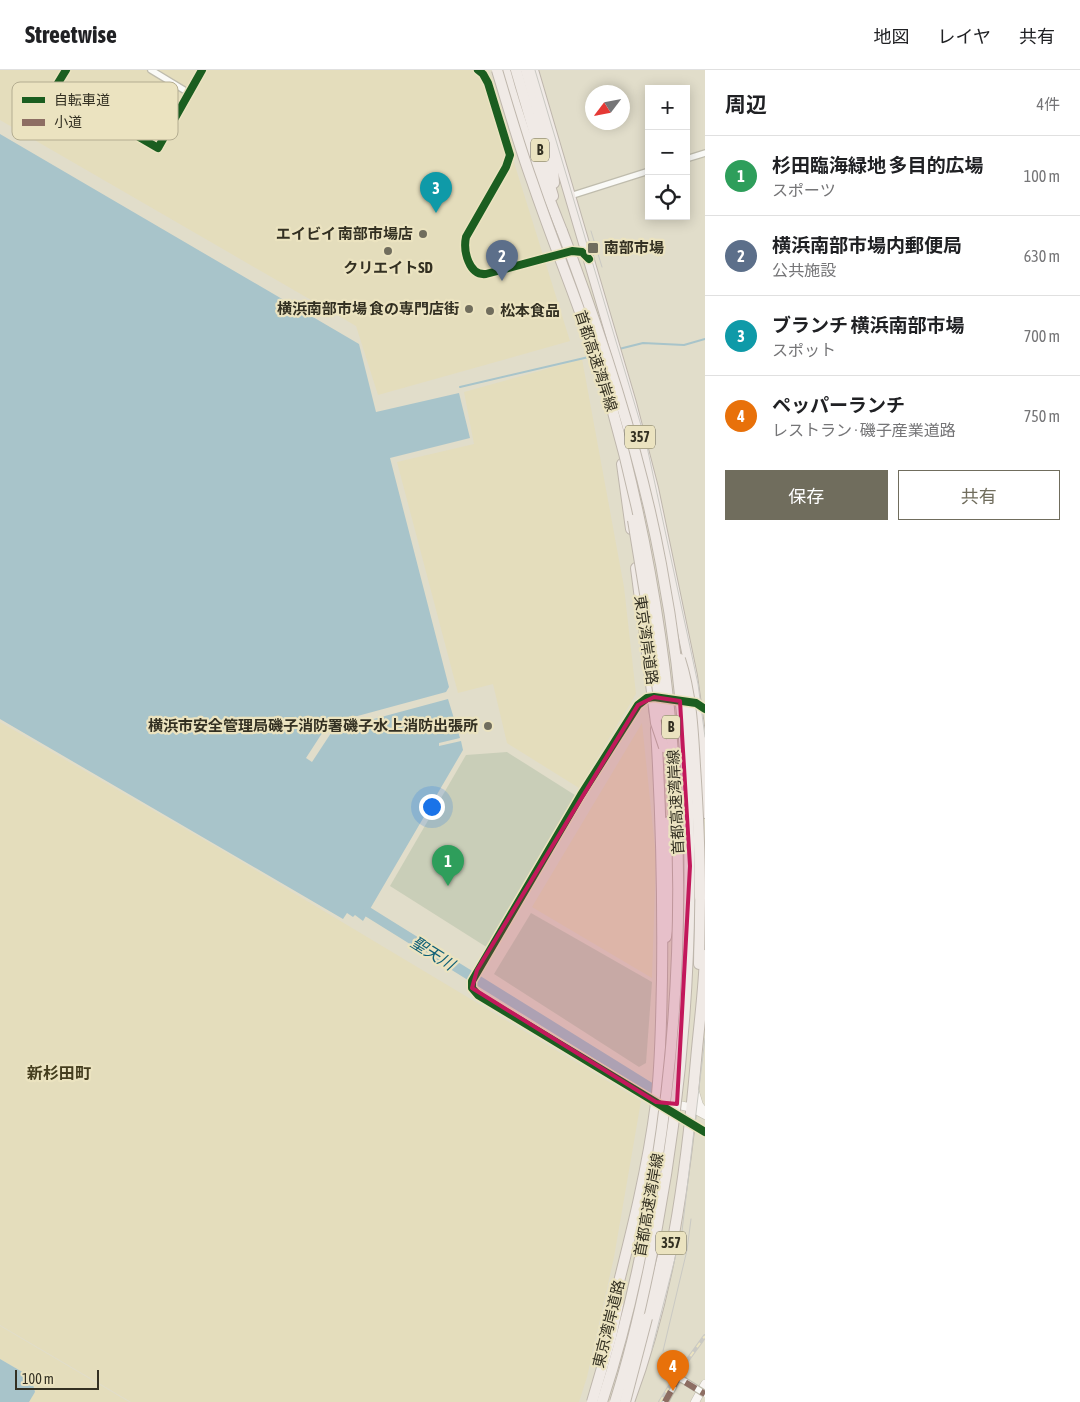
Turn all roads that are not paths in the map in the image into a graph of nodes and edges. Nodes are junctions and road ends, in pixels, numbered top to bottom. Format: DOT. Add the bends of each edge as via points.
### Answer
graph roads {
  1 [pos="66,70"];
  2 [pos="151,70"];
  3 [pos="202,70"];
  4 [pos="478,70"];
  5 [pos="498,70"];
  6 [pos="506,70"];
  7 [pos="512,70"];
  8 [pos="516,70"];
  9 [pos="521,70"];
  10 [pos="526,70"];
  11 [pos="533,70"];
  12 [pos="59,82"];
  13 [pos="172,82"];
  14 [pos="178,86"];
  15 [pos="189,92"];
  16 [pos="178,112"];
  17 [pos="144,140"];
  18 [pos="162,140"];
  19 [pos="705,153"];
  20 [pos="690,158"];
  21 [pos="645,172"];
  22 [pos="550,185"];
  23 [pos="570,196"];
  24 [pos="556,212"];
  25 [pos="578,224"];
  26 [pos="572,251"];
  27 [pos="558,255"];
  28 [pos="589,259"];
  29 [pos="621,444"];
  30 [pos="673,637"];
  31 [pos="654,697"];
  32 [pos="701,706"];
  33 [pos="702,731"];
  34 [pos="705,813"];
  35 [pos="662,952"];
  36 [pos="705,955"];
  37 [pos="472,981"];
  38 [pos="701,1010"];
  39 [pos="694,1080"];
  40 [pos="656,1102"];
  41 [pos="692,1108"];
  42 [pos="705,1114"];
  43 [pos="690,1122"];
  44 [pos="705,1132"];
  45 [pos="639,1198"];
  46 [pos="676,1218"];
  47 [pos="599,1363"];
  48 [pos="638,1377"];
  49 [pos="705,1384"];
  50 [pos="705,1394"];
  51 [pos="590,1402"];
  52 [pos="602,1402"];
  53 [pos="615,1402"];
  54 [pos="625,1402"];
  55 [pos="629,1402"];
  56 [pos="665,1402"];
  57 [pos="695,1402"];
  1 -- 12 [label="street"];
  2 -- 13 [label="street"];
  3 -- 15 [label="street"];
  4 -- 27 [label="street" via="488,83 510,155 466,237 471,267 478,274 486,274"];
  5 -- 27 [label="highway, 東京湾岸道路 / 357"];
  5 -- 29 [label="highway, 首都高速湾岸線 / B, bridge" via="532,182 592,344"];
  6 -- 24 [label="highway" via="515,108"];
  7 -- 22 [label="highway"];
  8 -- 22 [label="highway, 首都高速湾岸線 / B"];
  9 -- 22 [label="highway" via="545,150"];
  10 -- 24 [label="highway" via="553,167"];
  11 -- 23 [label="highway, 357"];
  14 -- 15 [label="street"];
  15 -- 16 [label="street"];
  17 -- 18 [label="street" via="158,148"];
  19 -- 20 [label="street"];
  21 -- 23 [label="street"];
  22 -- 24 [label="highway, 首都高速湾岸線 / B"];
  23 -- 25 [label="highway, 357"];
  24 -- 30 [label="highway, 首都高速湾岸線 / B, bridge" via="602,341 636,458 662,565"];
  25 -- 26 [label="street" via="578,240"];
  25 -- 28 [label="highway, 357"];
  26 -- 27 [label="street"];
  26 -- 28 [label="street" via="582,252"];
  27 -- 31 [label="highway, 東京湾岸道路 / 357" via="616,432"];
  28 -- 32 [label="highway, 357" via="653,488"];
  29 -- 35 [label="highway, 357, bridge" via="664,747 669,919"];
  29 -- 52 [label="highway, 首都高速湾岸線 / B, bridge" via="642,532 667,686 677,790 678,923 669,1081 660,1146 642,1248"];
  30 -- 38 [label="highway, B, bridge" via="686,679 698,808"];
  30 -- 53 [label="highway, 首都高速湾岸線 / B, bridge" via="687,788 690,866 682,1047 672,1140 658,1222 637,1323"];
  31 -- 32 [label="street"];
  31 -- 35 [label="highway, 東京湾岸道路 / 357" via="661,828"];
  31 -- 37 [label="street" via="642,701 635,708"];
  32 -- 33 [label="highway, 357"];
  33 -- 34 [label="highway, 357"];
  35 -- 40 [label="highway, 東京湾岸道路 / 357"];
  36 -- 38 [label="highway, 357"];
  37 -- 40 [label="street" via="472,988 478,995"];
  38 -- 39 [label="highway, 357"];
  39 -- 41 [label="highway, 357"];
  39 -- 42 [label="street" via="696,1098"];
  40 -- 41 [label="street"];
  40 -- 43 [label="street"];
  40 -- 45 [label="highway, 東京湾岸道路 / 357"];
  41 -- 42 [label="street"];
  41 -- 43 [label="highway, 357"];
  43 -- 44 [label="street"];
  43 -- 46 [label="highway, 357"];
  45 -- 47 [label="highway, 東京湾岸道路 / 357"];
  45 -- 51 [label="highway, bridge" via="626,1275"];
  46 -- 48 [label="highway, 357" via="661,1294"];
  46 -- 54 [label="highway, bridge" via="662,1256"];
  47 -- 48 [label="street"];
  47 -- 51 [label="highway, 東京湾岸道路 / 357"];
  48 -- 55 [label="highway, 357"];
  49 -- 57 [label="street"];
  50 -- 56 [label="street, bridge" via="678,1378"];
}
